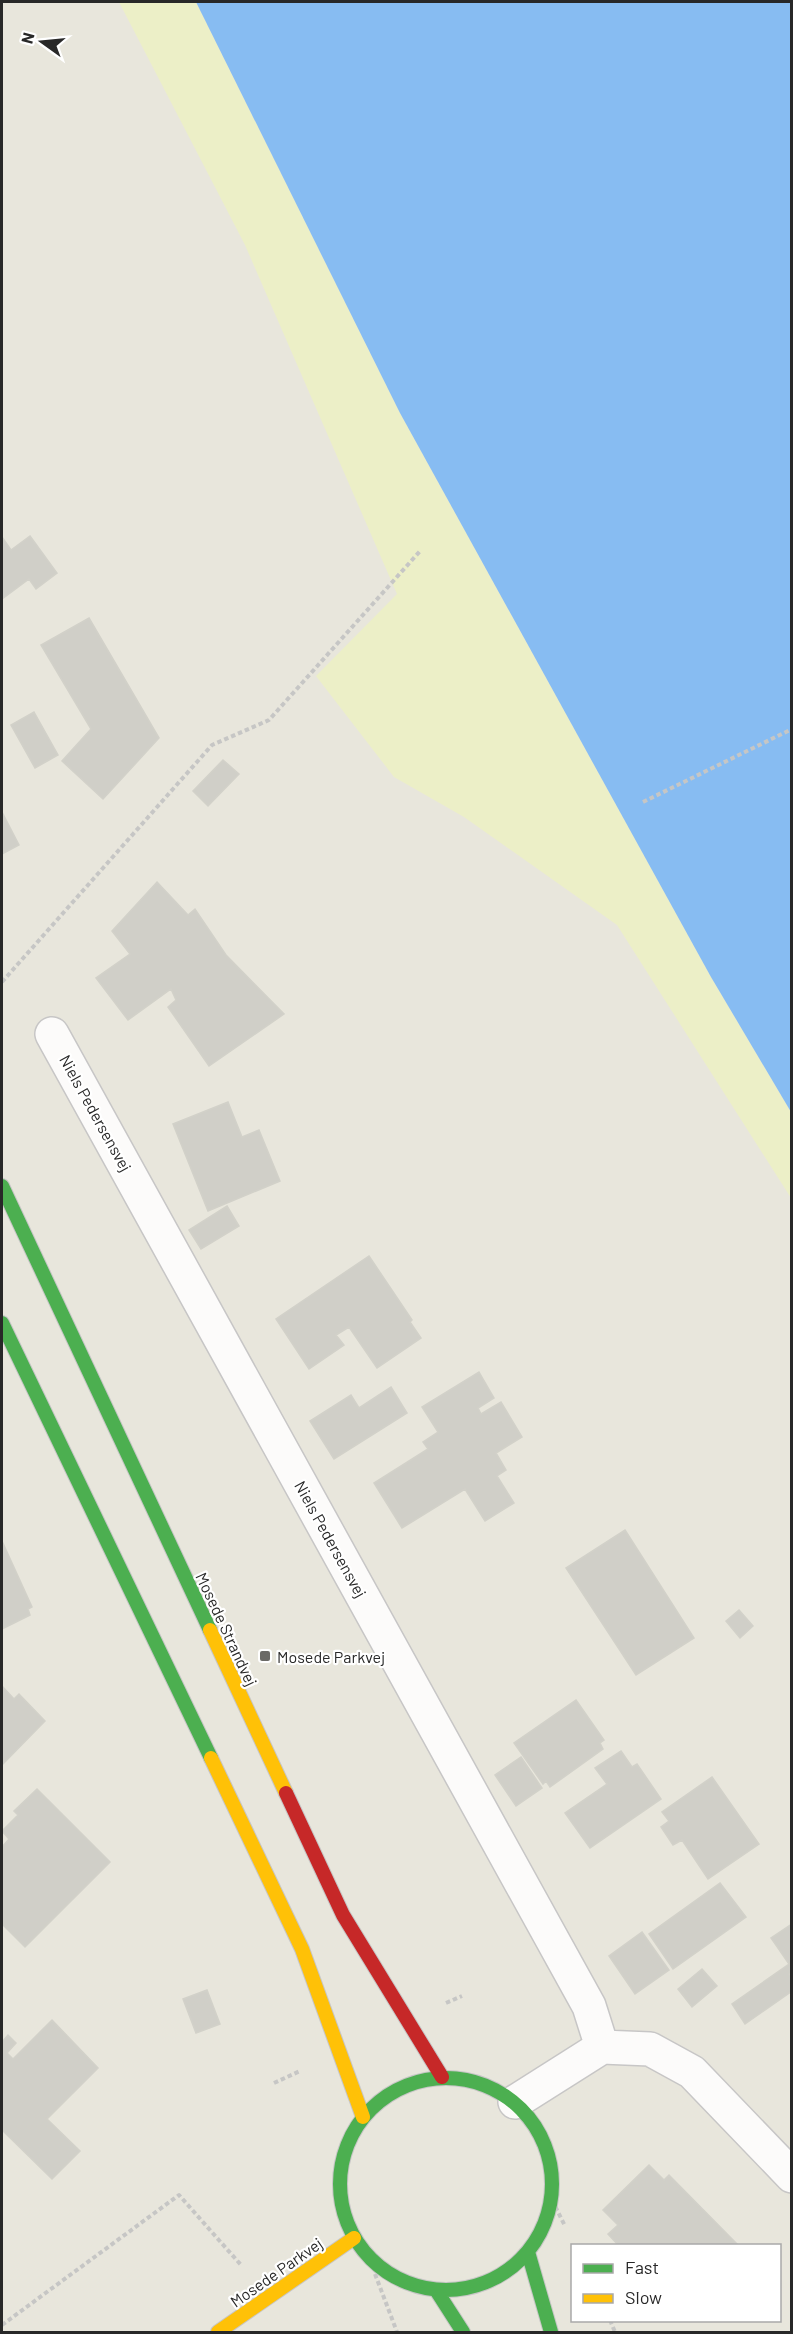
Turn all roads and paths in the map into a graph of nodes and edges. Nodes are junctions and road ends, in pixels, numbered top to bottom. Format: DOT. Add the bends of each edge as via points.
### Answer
graph roads {
  1 [pos="421,550"];
  2 [pos="792,729"];
  3 [pos="644,802"];
  4 [pos="2,982"];
  5 [pos="52,1034"];
  6 [pos="2,1186"];
  7 [pos="2,1323"];
  8 [pos="602,2046"];
  9 [pos="442,2077"];
  10 [pos="515,2102"];
  11 [pos="363,2117"];
  12 [pos="792,2176"];
  13 [pos="552,2199"];
  14 [pos="565,2227"];
  15 [pos="354,2238"];
  16 [pos="528,2252"];
  17 [pos="370,2259"];
  18 [pos="436,2290"];
  19 [pos="269,2297"];
  20 [pos="2,2325"];
  21 [pos="218,2332"];
  22 [pos="397,2332"];
  23 [pos="463,2332"];
  24 [pos="551,2332"];
  1 -- 4 [label="path" via="269,720 212,745"];
  2 -- 3 [label="path"];
  5 -- 8 [label="street, Niels Pedersensvej" via="589,2006"];
  6 -- 9 [label="main road, Mosede Strandvej" via="343,1916"];
  7 -- 11 [label="main road" via="302,1949"];
  8 -- 10 [label="street"];
  8 -- 12 [label="street" via="650,2049 692,2072"];
  9 -- 10 [label="main road" via="494,2087"];
  9 -- 11 [label="main road" via="412,2082 385,2096"];
  10 -- 13 [label="main road" via="533,2122 546,2146 552,2172"];
  11 -- 15 [label="main road" via="346,2144 339,2176 342,2208"];
  13 -- 14 [label="path"];
  13 -- 16 [label="main road" via="543,2227"];
  15 -- 17 [label="main road"];
  15 -- 19 [label="main road, Mosede Parkvej"];
  16 -- 18 [label="main road" via="487,2283 462,2290"];
  16 -- 24 [label="main road"];
  17 -- 18 [label="main road" via="400,2281"];
  17 -- 22 [label="path"];
  18 -- 23 [label="main road"];
  19 -- 20 [label="path" via="179,2195"];
  19 -- 21 [label="main road, Mosede Parkvej"];
}
